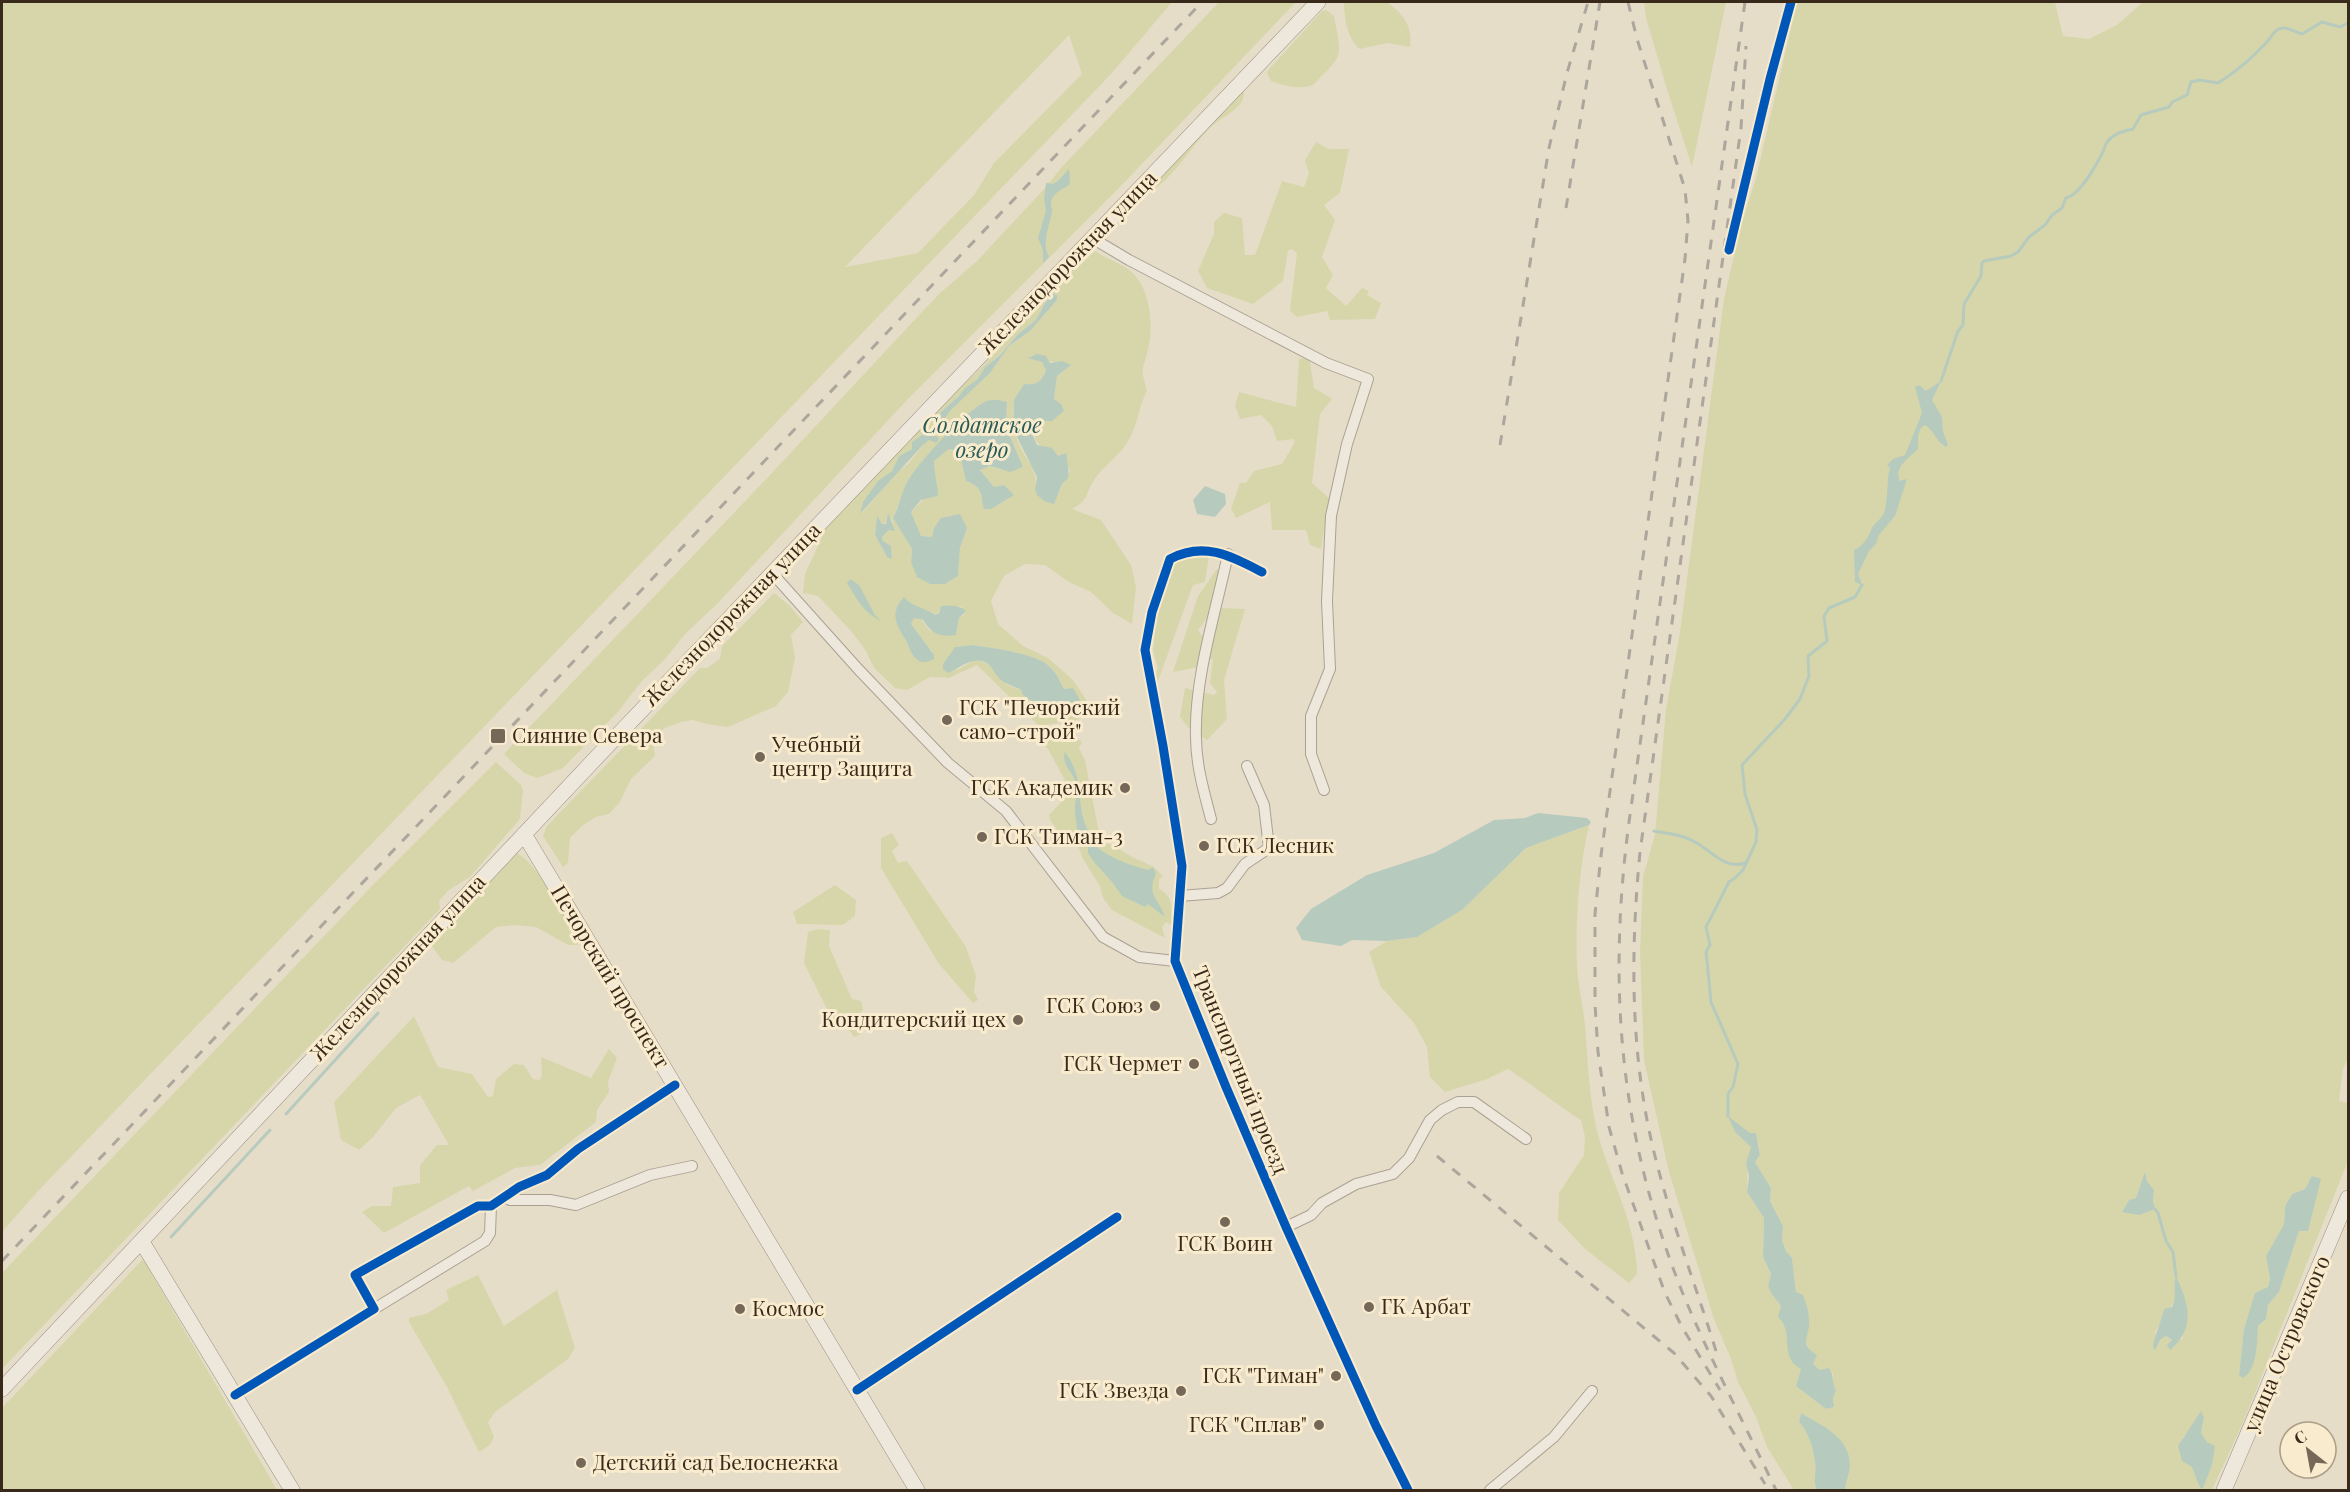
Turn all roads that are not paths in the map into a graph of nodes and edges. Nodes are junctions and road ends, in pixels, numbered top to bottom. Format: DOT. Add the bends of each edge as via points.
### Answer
graph roads {
  1 [pos="1318,2"];
  2 [pos="1791,2"];
  3 [pos="1092,238"];
  4 [pos="1729,250"];
  5 [pos="1228,554"];
  6 [pos="1262,572"];
  7 [pos="772,573"];
  8 [pos="1247,766"];
  9 [pos="1324,790"];
  10 [pos="1211,819"];
  11 [pos="524,834"];
  12 [pos="1180,896"];
  13 [pos="1175,961"];
  14 [pos="675,1085"];
  15 [pos="1526,1139"];
  16 [pos="692,1167"];
  17 [pos="505,1197"];
  18 [pos="2349,1198"];
  19 [pos="491,1206"];
  20 [pos="1117,1217"];
  21 [pos="1286,1227"];
  22 [pos="142,1242"];
  23 [pos="374,1309"];
  24 [pos="2,1389"];
  25 [pos="856,1390"];
  26 [pos="1592,1391"];
  27 [pos="235,1395"];
  28 [pos="292,1491"];
  29 [pos="917,1491"];
  30 [pos="1408,1491"];
  31 [pos="1490,1491"];
  32 [pos="2224,1491"];
  1 -- 3 [label="main road, Железнодорожная улица"];
  2 -- 4 [label="street"];
  3 -- 7 [label="main road, Железнодорожная улица"];
  3 -- 9 [label="street" via="1326,363 1368,379 1347,444 1331,516 1327,601 1330,669 1311,716 1311,754"];
  5 -- 6 [label="street, Транспортный проезд"];
  5 -- 10 [label="street" via="1196,718 1199,772"];
  5 -- 12 [label="street, Транспортный проезд" via="1184,552 1170,559 1152,612 1145,650 1182,866"];
  7 -- 11 [label="main road, Железнодорожная улица"];
  7 -- 13 [label="street" via="948,763 1006,812 1104,937 1139,957"];
  8 -- 12 [label="street" via="1264,805 1269,848 1245,864 1227,888 1218,893"];
  11 -- 14 [label="main road, Печорский проспект"];
  11 -- 22 [label="main road, Железнодорожная улица"];
  12 -- 13 [label="street, Транспортный проезд"];
  13 -- 21 [label="street, Транспортный проезд"];
  14 -- 17 [label="street" via="578,1149 547,1175"];
  14 -- 25 [label="main road, Печорский проспект"];
  15 -- 21 [label="street" via="1474,1102 1458,1102 1430,1120 1409,1158 1393,1174 1356,1184"];
  16 -- 17 [label="street" via="650,1175 576,1206"];
  17 -- 19 [label="street"];
  18 -- 32 [label="main road, улица Островского"];
  19 -- 23 [label="street" via="490,1233 484,1241"];
  19 -- 23 [label="street" via="478,1206 355,1275"];
  20 -- 25 [label="street"];
  21 -- 30 [label="street, Транспортный проезд"];
  22 -- 24 [label="main road, Железнодорожная улица"];
  22 -- 27 [label="main road"];
  23 -- 27 [label="street"];
  25 -- 29 [label="main road, Печорский проспект"];
  26 -- 31 [label="street" via="1554,1437"];
  27 -- 28 [label="main road"];
}
